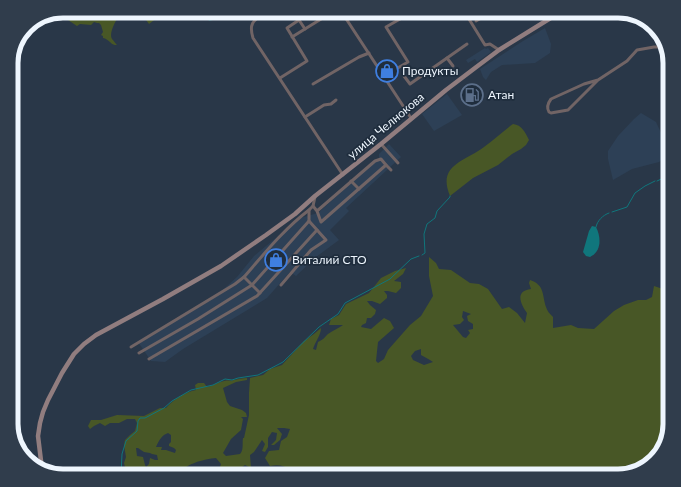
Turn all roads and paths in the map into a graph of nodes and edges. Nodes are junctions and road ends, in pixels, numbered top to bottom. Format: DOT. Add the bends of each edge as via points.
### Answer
graph roads {
  1 [pos="257,18"];
  2 [pos="323,18"];
  3 [pos="346,18"];
  4 [pos="402,18"];
  5 [pos="468,18"];
  6 [pos="481,18"];
  7 [pos="551,18"];
  8 [pos="476,21"];
  9 [pos="305,29"];
  10 [pos="292,37"];
  11 [pos="467,44"];
  12 [pos="660,47"];
  13 [pos="500,50"];
  14 [pos="370,53"];
  15 [pos="447,58"];
  16 [pos="453,66"];
  17 [pos="384,76"];
  18 [pos="404,76"];
  19 [pos="280,78"];
  20 [pos="598,80"];
  21 [pos="312,84"];
  22 [pos="336,100"];
  23 [pos="305,117"];
  24 [pos="411,118"];
  25 [pos="381,144"];
  26 [pos="371,152"];
  27 [pos="376,160"];
  28 [pos="398,163"];
  29 [pos="386,165"];
  30 [pos="391,170"];
  31 [pos="343,175"];
  32 [pos="352,181"];
  33 [pos="359,189"];
  34 [pos="315,196"];
  35 [pos="313,206"];
  36 [pos="309,210"];
  37 [pos="317,211"];
  38 [pos="309,221"];
  39 [pos="317,230"];
  40 [pos="244,277"];
  41 [pos="252,285"];
  42 [pos="281,285"];
  43 [pos="260,293"];
  44 [pos="132,347"];
  45 [pos="139,354"];
  46 [pos="149,359"];
  47 [pos="41,463"];
  1 -- 19 [label="street" via="251,26 253,38"];
  2 -- 9 [label="street"];
  3 -- 14 [label="street"];
  4 -- 17 [label="street" via="386,27 408,62"];
  5 -- 13 [label="street" via="485,45 490,44"];
  6 -- 8 [label="street"];
  7 -- 13 [label="main road, улица Челнокова"];
  9 -- 10 [label="street"];
  9 -- 10 [label="street" via="300,20 287,28"];
  10 -- 19 [label="street" via="307,61"];
  11 -- 15 [label="street"];
  12 -- 20 [label="street" via="637,50 627,61"];
  13 -- 24 [label="main road, улица Челнокова"];
  14 -- 17 [label="street"];
  14 -- 21 [label="street" via="358,56"];
  15 -- 16 [label="street"];
  15 -- 18 [label="street" via="410,84"];
  17 -- 24 [label="street"];
  19 -- 23 [label="street"];
  20 -- 20 [label="street" via="568,110 551,113 547,109 551,99"];
  22 -- 23 [label="street"];
  23 -- 31 [label="street"];
  24 -- 25 [label="main road, улица Челнокова"];
  25 -- 26 [label="main road, улица Челнокова"];
  25 -- 28 [label="street"];
  26 -- 27 [label="street"];
  26 -- 31 [label="main road, улица Челнокова"];
  27 -- 29 [label="street" via="381,159"];
  27 -- 32 [label="street"];
  29 -- 30 [label="street"];
  29 -- 33 [label="street"];
  31 -- 34 [label="main road, улица Челнокова"];
  32 -- 33 [label="street"];
  32 -- 37 [label="street"];
  33 -- 37 [label="street" via="321,222"];
  34 -- 35 [label="street"];
  34 -- 47 [label="main road, улица Челнокова" via="295,214 221,266 96,335 79,349 56,384 43,412 38,436"];
  35 -- 36 [label="street"];
  35 -- 37 [label="street"];
  36 -- 38 [label="street"];
  36 -- 40 [label="street" via="298,218"];
  38 -- 39 [label="street"];
  38 -- 41 [label="street"];
  39 -- 42 [label="street" via="326,240 311,250"];
  39 -- 43 [label="street"];
  40 -- 41 [label="street"];
  40 -- 44 [label="street"];
  41 -- 43 [label="street"];
  41 -- 45 [label="street"];
  43 -- 46 [label="street"];
}
